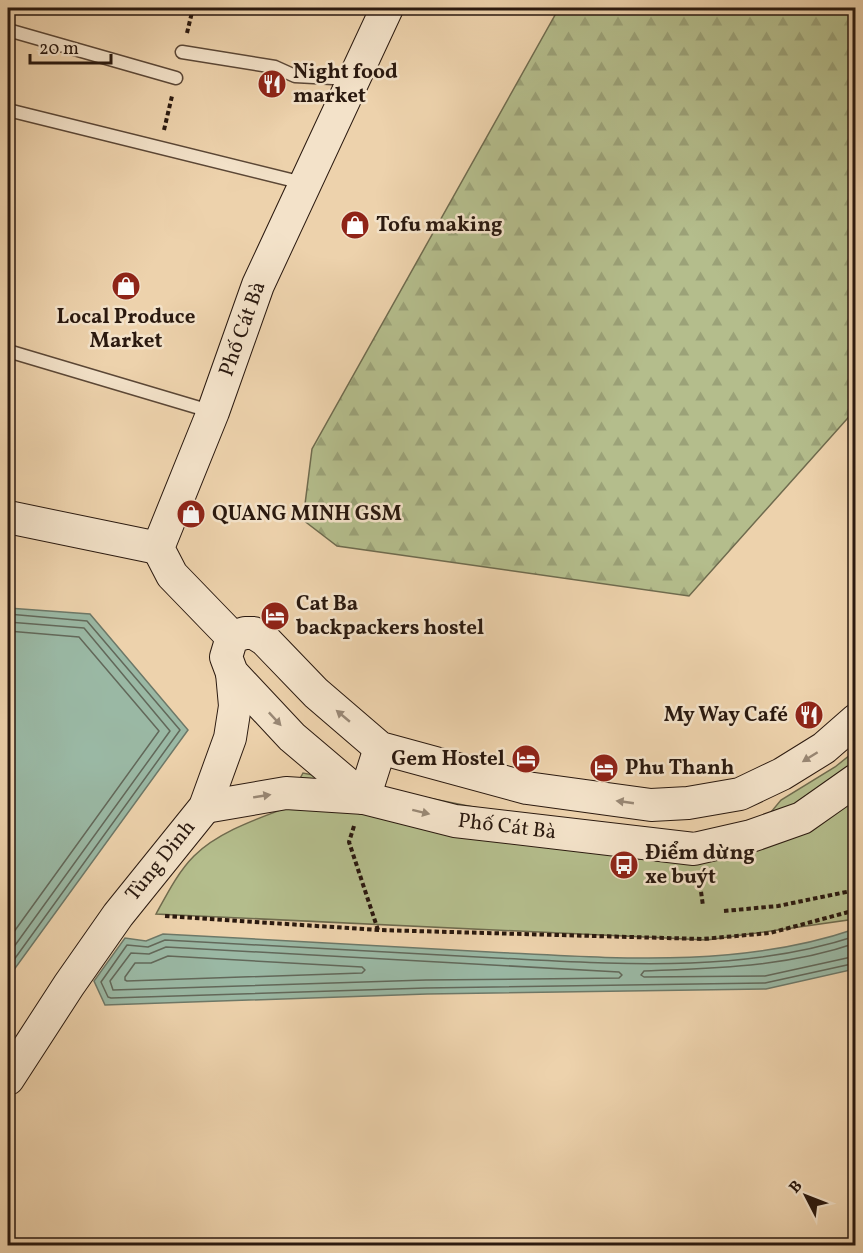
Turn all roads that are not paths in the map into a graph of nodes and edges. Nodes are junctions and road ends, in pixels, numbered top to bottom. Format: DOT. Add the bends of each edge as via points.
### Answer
graph roads {
  1 [pos="387,8"];
  2 [pos="8,30"];
  3 [pos="182,52"];
  4 [pos="176,78"];
  5 [pos="353,79"];
  6 [pos="8,110"];
  7 [pos="304,183"];
  8 [pos="8,351"];
  9 [pos="213,412"];
  10 [pos="8,517"];
  11 [pos="159,549"];
  12 [pos="232,637"];
  13 [pos="232,673"];
  14 [pos="855,720"];
  15 [pos="380,748"];
  16 [pos="855,780"];
  17 [pos="740,794"];
  18 [pos="364,798"];
  19 [pos="205,807"];
  20 [pos="751,836"];
  21 [pos="8,1079"];
  1 -- 5 [label="main road, Phố Cát Bà"];
  2 -- 4 [label="lane"];
  3 -- 5 [label="lane" via="275,67 295,76"];
  5 -- 7 [label="main road, Phố Cát Bà"];
  6 -- 7 [label="lane"];
  7 -- 9 [label="main road, Phố Cát Bà" via="258,285"];
  8 -- 9 [label="lane"];
  9 -- 11 [label="main road, Phố Cát Bà"];
  10 -- 11 [label="main road"];
  11 -- 12 [label="main road" via="172,575"];
  12 -- 13 [label="main road" via="226,657"];
  15 -- 12 [label="main road, Phố Cát Bà, one-way" via="316,693 265,640 254,633"];
  13 -- 18 [label="main road, Phố Cát Bà, one-way" via="292,737"];
  13 -- 19 [label="main road, Tùng Dinh" via="235,706 230,738"];
  14 -- 17 [label="main road, Phố Cát Bà, one-way" via="824,748"];
  17 -- 15 [label="main road, Phố Cát Bà, one-way" via="651,805 527,788"];
  15 -- 18 [label="main road"];
  16 -- 20 [label="main road, Phố Cát Bà" via="802,818"];
  17 -- 20 [label="main road"];
  19 -- 18 [label="main road, Tùng Dinh, one-way" via="286,793"];
  18 -- 20 [label="main road, Phố Cát Bà, one-way" via="455,821 694,849"];
  19 -- 21 [label="main road, Tùng Dinh" via="118,915"];
}
